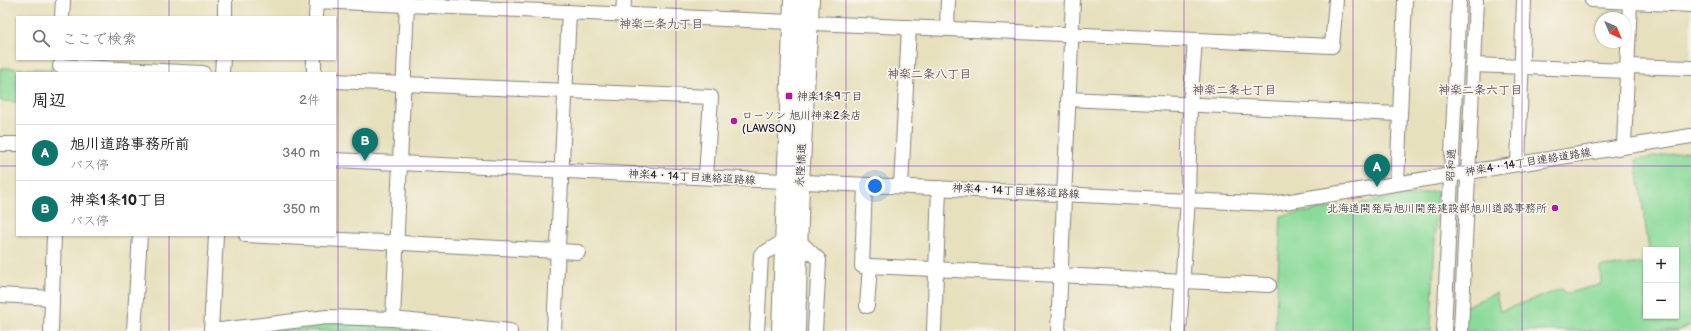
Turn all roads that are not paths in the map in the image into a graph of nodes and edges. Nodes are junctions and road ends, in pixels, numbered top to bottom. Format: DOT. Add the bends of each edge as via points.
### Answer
graph roads {
  1 [pos="63,0"];
  2 [pos="225,0"];
  3 [pos="793,0"];
  4 [pos="810,0"];
  5 [pos="948,0"];
  6 [pos="1073,0"];
  7 [pos="1336,0"];
  8 [pos="1405,0"];
  9 [pos="1459,0"];
  10 [pos="1476,0"];
  11 [pos="1524,0"];
  12 [pos="1592,0"];
  13 [pos="1630,1"];
  14 [pos="491,4"];
  15 [pos="407,5"];
  16 [pos="1691,5"];
  17 [pos="623,7"];
  18 [pos="569,12"];
  19 [pos="62,16"];
  20 [pos="225,16"];
  21 [pos="316,16"];
  22 [pos="801,22"];
  23 [pos="909,27"];
  24 [pos="947,29"];
  25 [pos="1071,35"];
  26 [pos="1195,40"];
  27 [pos="223,60"];
  28 [pos="314,60"];
  29 [pos="1473,65"];
  30 [pos="60,66"];
  31 [pos="1521,66"];
  32 [pos="1627,68"];
  33 [pos="1691,68"];
  34 [pos="183,72"];
  35 [pos="222,72"];
  36 [pos="314,72"];
  37 [pos="336,81"];
  38 [pos="404,84"];
  39 [pos="565,90"];
  40 [pos="1068,99"];
  41 [pos="1190,106"];
  42 [pos="1399,114"];
  43 [pos="1691,136"];
  44 [pos="0,144"];
  45 [pos="16,144"];
  46 [pos="1624,146"];
  47 [pos="336,160"];
  48 [pos="401,163"];
  49 [pos="1518,164"];
  50 [pos="561,170"];
  51 [pos="1468,172"];
  52 [pos="1450,175"];
  53 [pos="706,177"];
  54 [pos="793,181"];
  55 [pos="1397,183"];
  56 [pos="865,185"];
  57 [pos="901,186"];
  58 [pos="939,188"];
  59 [pos="1065,194"];
  60 [pos="1188,199"];
  61 [pos="54,236"];
  62 [pos="140,236"];
  63 [pos="216,236"];
  64 [pos="267,236"];
  65 [pos="791,241"];
  66 [pos="396,242"];
  67 [pos="557,251"];
  68 [pos="578,252"];
  69 [pos="870,266"];
  70 [pos="937,269"];
  71 [pos="1060,274"];
  72 [pos="1182,282"];
  73 [pos="1270,285"];
  74 [pos="0,295"];
  75 [pos="52,298"];
  76 [pos="867,306"];
  77 [pos="393,319"];
  78 [pos="51,331"];
  79 [pos="134,331"];
  80 [pos="212,331"];
  81 [pos="510,331"];
  82 [pos="554,331"];
  83 [pos="757,331"];
  84 [pos="781,331"];
  85 [pos="796,331"];
  86 [pos="815,331"];
  87 [pos="934,331"];
  88 [pos="1058,331"];
  89 [pos="1179,331"];
  90 [pos="1444,331"];
  91 [pos="1461,331"];
  1 -- 19 [label="street"];
  2 -- 20 [label="street"];
  3 -- 22 [label="main road, 永隆橋通"];
  4 -- 22 [label="main road, 永隆橋通"];
  5 -- 24 [label="street"];
  6 -- 25 [label="street"];
  7 -- 26 [label="street" via="1332,46"];
  8 -- 42 [label="street"];
  9 -- 52 [label="street, 昭和通"];
  10 -- 29 [label="street, 昭和通"];
  11 -- 31 [label="street"];
  12 -- 13 [label="street"];
  13 -- 16 [label="street"];
  13 -- 32 [label="street"];
  14 -- 15 [label="street"];
  14 -- 18 [label="street"];
  15 -- 21 [label="street" via="317,1"];
  15 -- 38 [label="street"];
  17 -- 18 [label="street"];
  17 -- 22 [label="street"];
  18 -- 39 [label="street"];
  22 -- 23 [label="street"];
  22 -- 54 [label="main road, 永隆橋通"];
  23 -- 24 [label="street"];
  23 -- 57 [label="street"];
  24 -- 25 [label="street"];
  25 -- 26 [label="street"];
  25 -- 40 [label="street"];
  26 -- 41 [label="street"];
  27 -- 35 [label="street"];
  28 -- 36 [label="street"];
  29 -- 31 [label="street"];
  29 -- 51 [label="street, 昭和通"];
  30 -- 34 [label="street"];
  31 -- 32 [label="street"];
  31 -- 49 [label="street"];
  32 -- 33 [label="street"];
  32 -- 46 [label="street"];
  37 -- 38 [label="street"];
  38 -- 39 [label="street"];
  38 -- 48 [label="street"];
  39 -- 50 [label="street"];
  39 -- 53 [label="street" via="711,97"];
  40 -- 41 [label="street"];
  40 -- 59 [label="street"];
  41 -- 42 [label="street"];
  41 -- 60 [label="street"];
  42 -- 55 [label="street"];
  43 -- 46 [label="street, 神楽4・14丁目連絡道路線"];
  44 -- 45 [label="street"];
  46 -- 49 [label="street, 神楽4・14丁目連絡道路線"];
  47 -- 48 [label="street, 神楽4・14丁目連絡道路線"];
  48 -- 50 [label="street, 神楽4・14丁目連絡道路線"];
  48 -- 66 [label="street"];
  49 -- 51 [label="street, 神楽4・14丁目連絡道路線"];
  50 -- 53 [label="street, 神楽4・14丁目連絡道路線"];
  50 -- 67 [label="street"];
  51 -- 52 [label="street, 神楽4・14丁目連絡道路線"];
  51 -- 91 [label="street, 昭和通"];
  52 -- 55 [label="street, 神楽4・14丁目連絡道路線"];
  52 -- 90 [label="street, 昭和通"];
  53 -- 54 [label="street, 神楽4・14丁目連絡道路線"];
  54 -- 56 [label="street, 神楽4・14丁目連絡道路線"];
  54 -- 65 [label="main road, 永隆橋通"];
  55 -- 60 [label="street, 神楽4・14丁目連絡道路線" via="1272,204"];
  56 -- 57 [label="street, 神楽4・14丁目連絡道路線"];
  56 -- 69 [label="street" via="862,266"];
  57 -- 58 [label="street, 神楽4・14丁目連絡道路線"];
  58 -- 59 [label="street, 神楽4・14丁目連絡道路線"];
  58 -- 70 [label="street"];
  59 -- 60 [label="street, 神楽4・14丁目連絡道路線"];
  59 -- 71 [label="street"];
  60 -- 72 [label="street"];
  61 -- 75 [label="street"];
  62 -- 79 [label="street"];
  63 -- 80 [label="street"];
  64 -- 66 [label="street"];
  65 -- 83 [label="street" via="761,255"];
  65 -- 84 [label="main road, 永隆橋通"];
  65 -- 85 [label="main road, 永隆橋通"];
  65 -- 86 [label="street" via="819,260"];
  66 -- 67 [label="street"];
  66 -- 77 [label="street"];
  67 -- 68 [label="street"];
  67 -- 82 [label="street"];
  69 -- 70 [label="street"];
  69 -- 76 [label="street"];
  70 -- 71 [label="street"];
  70 -- 87 [label="street"];
  71 -- 72 [label="street"];
  71 -- 88 [label="street"];
  72 -- 73 [label="street"];
  72 -- 89 [label="street"];
  74 -- 75 [label="street"];
  75 -- 78 [label="street"];
  77 -- 80 [label="street" via="327,317"];
  77 -- 81 [label="street"];
}
